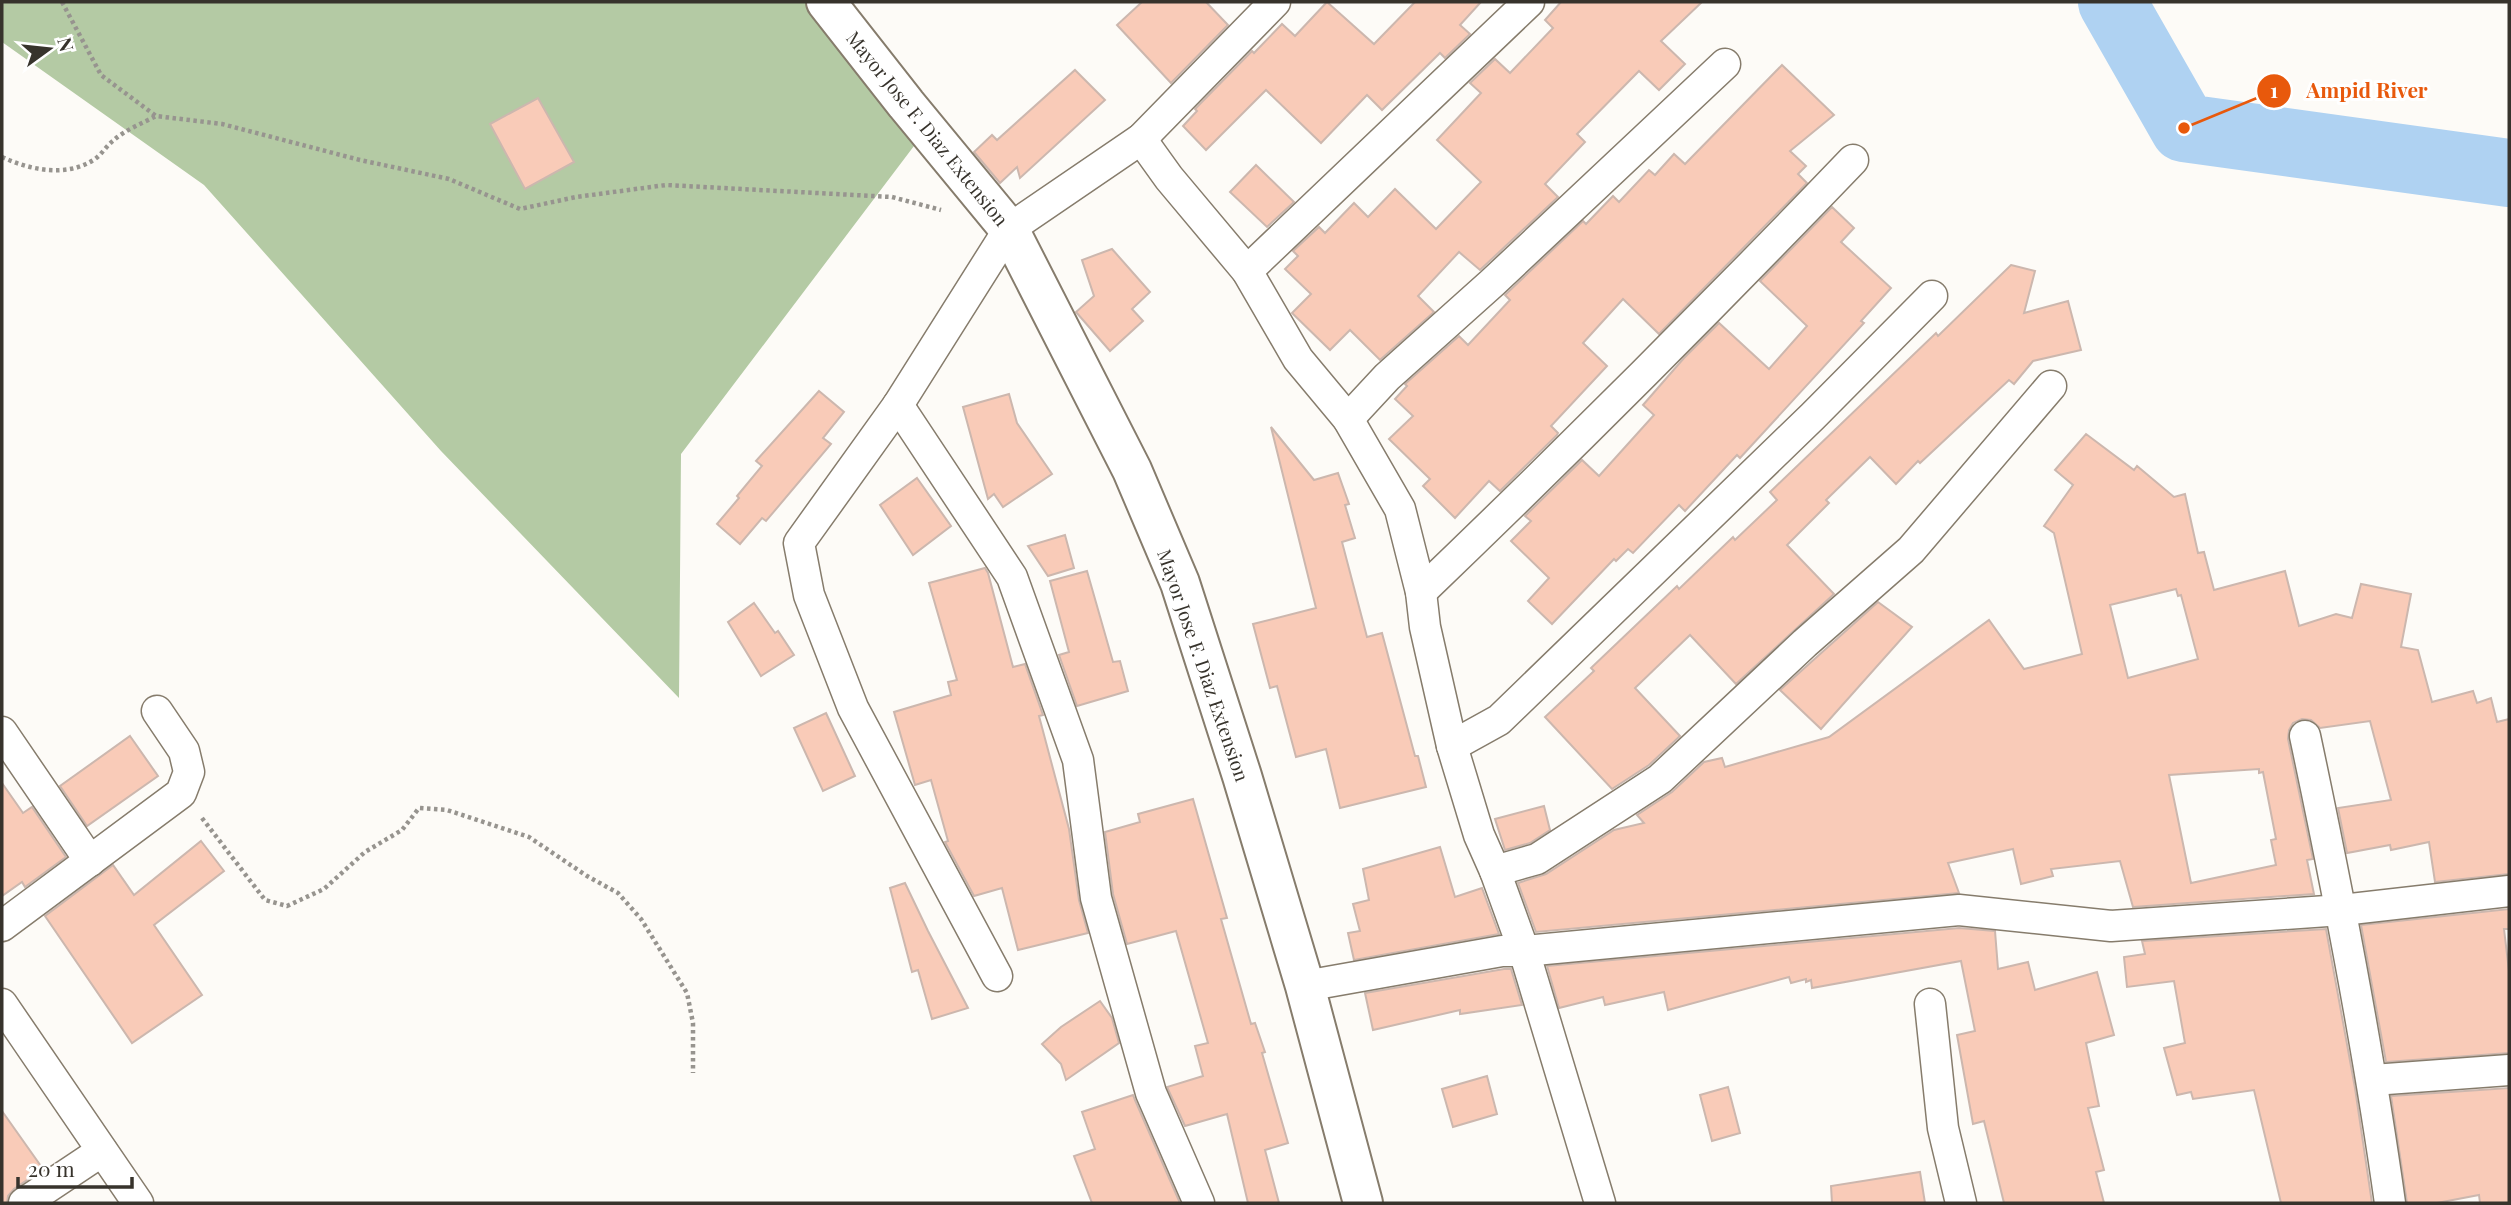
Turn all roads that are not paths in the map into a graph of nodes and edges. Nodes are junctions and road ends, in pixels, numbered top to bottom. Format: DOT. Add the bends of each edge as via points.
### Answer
graph roads {
  1 [pos="826,2"];
  2 [pos="1275,2"];
  3 [pos="1529,2"];
  4 [pos="1725,64"];
  5 [pos="1141,139"];
  6 [pos="1853,160"];
  7 [pos="1009,229"];
  8 [pos="1247,271"];
  9 [pos="1932,296"];
  10 [pos="2051,386"];
  11 [pos="898,405"];
  12 [pos="1348,419"];
  13 [pos="1421,592"];
  14 [pos="157,710"];
  15 [pos="2,732"];
  16 [pos="2305,736"];
  17 [pos="1452,746"];
  18 [pos="90,861"];
  19 [pos="1495,870"];
  20 [pos="2509,891"];
  21 [pos="2342,910"];
  22 [pos="2,926"];
  23 [pos="1524,951"];
  24 [pos="997,976"];
  25 [pos="1305,986"];
  26 [pos="2,1004"];
  27 [pos="1930,1004"];
  28 [pos="2509,1070"];
  29 [pos="2373,1080"];
  30 [pos="102,1151"];
  31 [pos="24,1203"];
  32 [pos="138,1203"];
  33 [pos="1199,1203"];
  34 [pos="1363,1203"];
  35 [pos="1600,1203"];
  36 [pos="1961,1203"];
  37 [pos="2390,1203"];
  1 -- 7 [label="street, Mayor Jose F. Diaz Extension"];
  2 -- 5 [label="street"];
  3 -- 8 [label="street"];
  4 -- 12 [label="street" via="1387,377"];
  5 -- 7 [label="street"];
  5 -- 8 [label="street"];
  6 -- 13 [label="street" via="1540,478"];
  7 -- 11 [label="street"];
  7 -- 25 [label="street, Mayor Jose F. Diaz Extension" via="1132,470 1180,583"];
  8 -- 12 [label="street" via="1297,359"];
  9 -- 17 [label="street" via="1499,720"];
  10 -- 19 [label="street" via="1911,550 1660,779 1536,859"];
  11 -- 24 [label="street" via="799,543 809,595 853,708"];
  11 -- 33 [label="street" via="1012,577 1078,760 1096,898 1151,1093"];
  12 -- 13 [label="street" via="1400,509"];
  13 -- 17 [label="street"];
  14 -- 18 [label="street" via="184,751 189,772 181,793"];
  15 -- 18 [label="street"];
  16 -- 21 [label="street"];
  17 -- 19 [label="street" via="1479,835"];
  18 -- 22 [label="street"];
  19 -- 23 [label="street"];
  20 -- 21 [label="street"];
  21 -- 23 [label="street" via="2111,926 1959,910"];
  21 -- 29 [label="street"];
  23 -- 25 [label="street"];
  23 -- 35 [label="street"];
  25 -- 34 [label="street, Mayor Jose F. Diaz Extension"];
  26 -- 30 [label="street"];
  27 -- 36 [label="street" via="1943,1128"];
  28 -- 29 [label="street"];
  29 -- 37 [label="street"];
  30 -- 31 [label="street"];
  30 -- 32 [label="street"];
}
